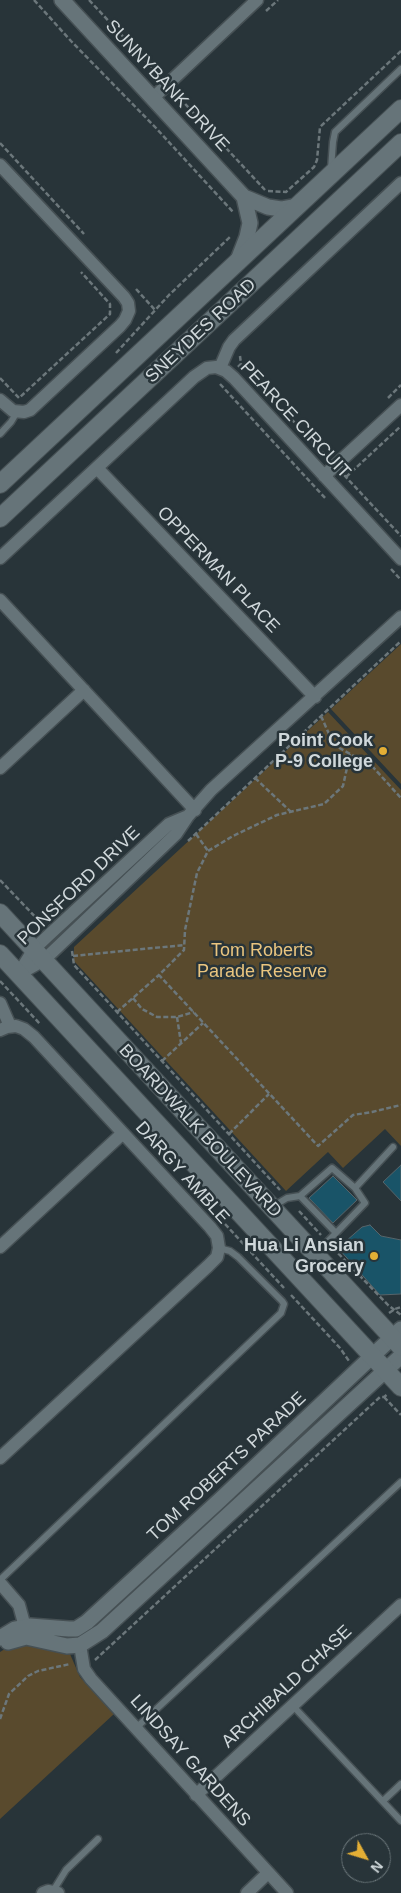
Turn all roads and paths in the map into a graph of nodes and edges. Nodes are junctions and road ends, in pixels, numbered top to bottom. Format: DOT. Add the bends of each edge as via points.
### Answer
graph roads {
  1 [pos="34,0"];
  2 [pos="62,0"];
  3 [pos="89,0"];
  4 [pos="257,0"];
  5 [pos="401,51"];
  6 [pos="401,70"];
  7 [pos="167,84"];
  8 [pos="153,98"];
  9 [pos="401,109"];
  10 [pos="0,143"];
  11 [pos="401,143"];
  12 [pos="0,165"];
  13 [pos="330,175"];
  14 [pos="401,183"];
  15 [pos="269,191"];
  16 [pos="246,206"];
  17 [pos="297,206"];
  18 [pos="234,230"];
  19 [pos="88,238"];
  20 [pos="237,263"];
  21 [pos="78,269"];
  22 [pos="135,288"];
  23 [pos="155,310"];
  24 [pos="240,353"];
  25 [pos="114,354"];
  26 [pos="225,371"];
  27 [pos="247,371"];
  28 [pos="0,378"];
  29 [pos="0,400"];
  30 [pos="401,405"];
  31 [pos="17,412"];
  32 [pos="401,426"];
  33 [pos="0,434"];
  34 [pos="326,456"];
  35 [pos="97,468"];
  36 [pos="324,476"];
  37 [pos="0,484"];
  38 [pos="36,484"];
  39 [pos="327,500"];
  40 [pos="0,510"];
  41 [pos="0,518"];
  42 [pos="401,536"];
  43 [pos="0,558"];
  44 [pos="401,559"];
  45 [pos="388,565"];
  46 [pos="401,580"];
  47 [pos="0,600"];
  48 [pos="401,617"];
  49 [pos="401,641"];
  50 [pos="84,690"];
  51 [pos="315,697"];
  52 [pos="321,716"];
  53 [pos="350,754"];
  54 [pos="0,768"];
  55 [pos="255,778"];
  56 [pos="401,798"];
  57 [pos="292,812"];
  58 [pos="191,818"];
  59 [pos="195,834"];
  60 [pos="188,841"];
  61 [pos="208,850"];
  62 [pos="0,880"];
  63 [pos="0,913"];
  64 [pos="51,933"];
  65 [pos="61,943"];
  66 [pos="184,945"];
  67 [pos="0,954"];
  68 [pos="39,955"];
  69 [pos="73,956"];
  70 [pos="19,974"];
  71 [pos="159,975"];
  72 [pos="133,998"];
  73 [pos="0,1003"];
  74 [pos="117,1012"];
  75 [pos="194,1012"];
  76 [pos="177,1017"];
  77 [pos="203,1022"];
  78 [pos="5,1028"];
  79 [pos="181,1044"];
  80 [pos="162,1061"];
  81 [pos="270,1094"];
  82 [pos="401,1105"];
  83 [pos="122,1133"];
  84 [pos="229,1134"];
  85 [pos="393,1148"];
  86 [pos="355,1188"];
  87 [pos="300,1196"];
  88 [pos="287,1198"];
  89 [pos="271,1208"];
  90 [pos="336,1233"];
  91 [pos="327,1242"];
  92 [pos="0,1246"];
  93 [pos="219,1248"];
  94 [pos="318,1259"];
  95 [pos="401,1315"];
  96 [pos="398,1338"];
  97 [pos="373,1356"];
  98 [pos="401,1356"];
  99 [pos="386,1371"];
  100 [pos="401,1387"];
  101 [pos="384,1397"];
  102 [pos="401,1415"];
  103 [pos="0,1458"];
  104 [pos="401,1482"];
  105 [pos="220,1500"];
  106 [pos="231,1512"];
  107 [pos="0,1581"];
  108 [pos="401,1604"];
  109 [pos="76,1629"];
  110 [pos="26,1632"];
  111 [pos="0,1638"];
  112 [pos="80,1645"];
  113 [pos="0,1646"];
  114 [pos="293,1706"];
  115 [pos="136,1728"];
  116 [pos="401,1784"];
  117 [pos="196,1795"];
  118 [pos="383,1801"];
  119 [pos="401,1821"];
  120 [pos="98,1839"];
  121 [pos="268,1873"];
  122 [pos="51,1892"];
  123 [pos="246,1893"];
  124 [pos="287,1893"];
  1 -- 16 [label="path" via="156,128"];
  2 -- 8 [label="street, SUNNYBANK DRIVE"];
  3 -- 7 [label="path"];
  4 -- 7 [label="street"];
  5 -- 15 [label="path" via="320,127 314,167 286,192"];
  6 -- 13 [label="lane" via="335,132"];
  7 -- 8 [label="street"];
  7 -- 15 [label="path"];
  8 -- 16 [label="street, SUNNYBANK DRIVE"];
  9 -- 13 [label="main road, SNEYDES ROAD"];
  10 -- 19 [label="path"];
  11 -- 38 [label="main road, SNEYDES ROAD"];
  12 -- 31 [label="street" via="124,297 129,307 128,316 120,326 34,407"];
  13 -- 17 [label="main road, SNEYDES ROAD"];
  14 -- 26 [label="street" via="234,340 228,347"];
  15 -- 16 [label="path"];
  16 -- 17 [label="street"];
  16 -- 20 [label="street" via="250,226"];
  17 -- 20 [label="main road, SNEYDES ROAD"];
  18 -- 23 [label="path"];
  20 -- 37 [label="main road, SNEYDES ROAD"];
  21 -- 28 [label="path" via="110,304 110,314 19,398"];
  22 -- 23 [label="path"];
  23 -- 25 [label="path"];
  24 -- 26 [label="path" via="241,364"];
  26 -- 35 [label="street, PEARCE CIRCUIT" via="207,368 198,374"];
  26 -- 36 [label="street, PEARCE CIRCUIT"];
  26 -- 39 [label="path" via="220,384"];
  27 -- 34 [label="path"];
  29 -- 31 [label="street"];
  30 -- 36 [label="street"];
  31 -- 33 [label="lane"];
  32 -- 42 [label="path" via="346,477"];
  35 -- 43 [label="street, PEARCE CIRCUIT"];
  35 -- 51 [label="street, OPPERMAN PLACE"];
  36 -- 44 [label="street, PEARCE CIRCUIT"];
  38 -- 40 [label="main road"];
  38 -- 41 [label="main road, SNEYDES ROAD"];
  45 -- 46 [label="path"];
  47 -- 50 [label="street"];
  48 -- 51 [label="street, PONSFORD DRIVE"];
  49 -- 52 [label="path"];
  50 -- 54 [label="street"];
  50 -- 58 [label="street"];
  51 -- 58 [label="street, PONSFORD DRIVE" via="211,790"];
  52 -- 53 [label="path" via="334,745"];
  52 -- 55 [label="path"];
  53 -- 56 [label="path" via="372,766"];
  53 -- 57 [label="path" via="343,786 324,804"];
  55 -- 57 [label="path"];
  55 -- 59 [label="path"];
  57 -- 61 [label="path" via="277,815"];
  58 -- 59 [label="path"];
  58 -- 64 [label="street, PONSFORD DRIVE" via="169,824"];
  58 -- 65 [label="street, PONSFORD DRIVE"];
  59 -- 60 [label="path"];
  59 -- 61 [label="path"];
  61 -- 66 [label="path" via="197,873"];
  62 -- 64 [label="path"];
  63 -- 68 [label="main road, BOARDWALK BOULEVARD"];
  64 -- 68 [label="street, PONSFORD DRIVE"];
  65 -- 68 [label="street, PONSFORD DRIVE"];
  65 -- 69 [label="path" via="72,950"];
  66 -- 69 [label="path"];
  66 -- 71 [label="path" via="184,950"];
  67 -- 70 [label="main road, BOARDWALK BOULEVARD"];
  68 -- 70 [label="street, PONSFORD DRIVE"];
  68 -- 89 [label="main road, BOARDWALK BOULEVARD"];
  69 -- 74 [label="path" via="74,965"];
  70 -- 97 [label="main road, BOARDWALK BOULEVARD"];
  71 -- 72 [label="path"];
  71 -- 75 [label="path"];
  72 -- 74 [label="path"];
  72 -- 76 [label="path" via="142,1009 156,1017"];
  73 -- 78 [label="street"];
  74 -- 80 [label="path"];
  75 -- 76 [label="path"];
  75 -- 77 [label="path"];
  76 -- 79 [label="path"];
  77 -- 79 [label="path"];
  77 -- 81 [label="path"];
  78 -- 83 [label="street, DARGY AMBLE" via="24,1029 34,1037"];
  79 -- 80 [label="path"];
  80 -- 84 [label="path"];
  81 -- 82 [label="path" via="318,1146 353,1114"];
  81 -- 84 [label="path"];
  83 -- 92 [label="street"];
  83 -- 93 [label="street, DARGY AMBLE" via="214,1232"];
  84 -- 88 [label="path"];
  85 -- 86 [label="lane"];
  86 -- 87 [label="lane" via="332,1168"];
  86 -- 90 [label="lane" via="365,1203"];
  87 -- 88 [label="lane"];
  87 -- 90 [label="lane"];
  88 -- 89 [label="lane"];
  88 -- 91 [label="path"];
  89 -- 94 [label="main road, BOARDWALK BOULEVARD"];
  90 -- 91 [label="lane"];
  91 -- 94 [label="lane"];
  91 -- 95 [label="path"];
  93 -- 103 [label="street, DARGY AMBLE" via="208,1266"];
  93 -- 107 [label="lane" via="238,1257 282,1301 281,1313"];
  94 -- 96 [label="main road, BOARDWALK BOULEVARD"];
  96 -- 97 [label="street, TOM ROBERTS PARADE"];
  97 -- 99 [label="main road, BOARDWALK BOULEVARD"];
  97 -- 105 [label="street, TOM ROBERTS PARADE"];
  98 -- 99 [label="street, TOM ROBERTS PARADE"];
  99 -- 100 [label="main road, BOARDWALK BOULEVARD"];
  99 -- 106 [label="street, TOM ROBERTS PARADE"];
  101 -- 102 [label="path"];
  104 -- 115 [label="lane"];
  105 -- 106 [label="street"];
  105 -- 109 [label="street, TOM ROBERTS PARADE"];
  106 -- 112 [label="street, TOM ROBERTS PARADE" via="102,1632"];
  107 -- 110 [label="street" via="16,1601"];
  108 -- 114 [label="street, ARCHIBALD CHASE"];
  109 -- 110 [label="street"];
  109 -- 112 [label="street"];
  110 -- 111 [label="street" via="9,1631"];
  110 -- 112 [label="street" via="67,1646"];
  110 -- 113 [label="street"];
  112 -- 115 [label="street, LINDSAY GARDENS" via="87,1674"];
  114 -- 117 [label="street, ARCHIBALD CHASE"];
  114 -- 118 [label="lane"];
  115 -- 117 [label="street, LINDSAY GARDENS"];
  116 -- 118 [label="lane"];
  117 -- 121 [label="street, LINDSAY GARDENS"];
  118 -- 119 [label="lane"];
  120 -- 122 [label="lane" via="66,1870"];
  121 -- 123 [label="street"];
  121 -- 124 [label="street, LINDSAY GARDENS"];
}
